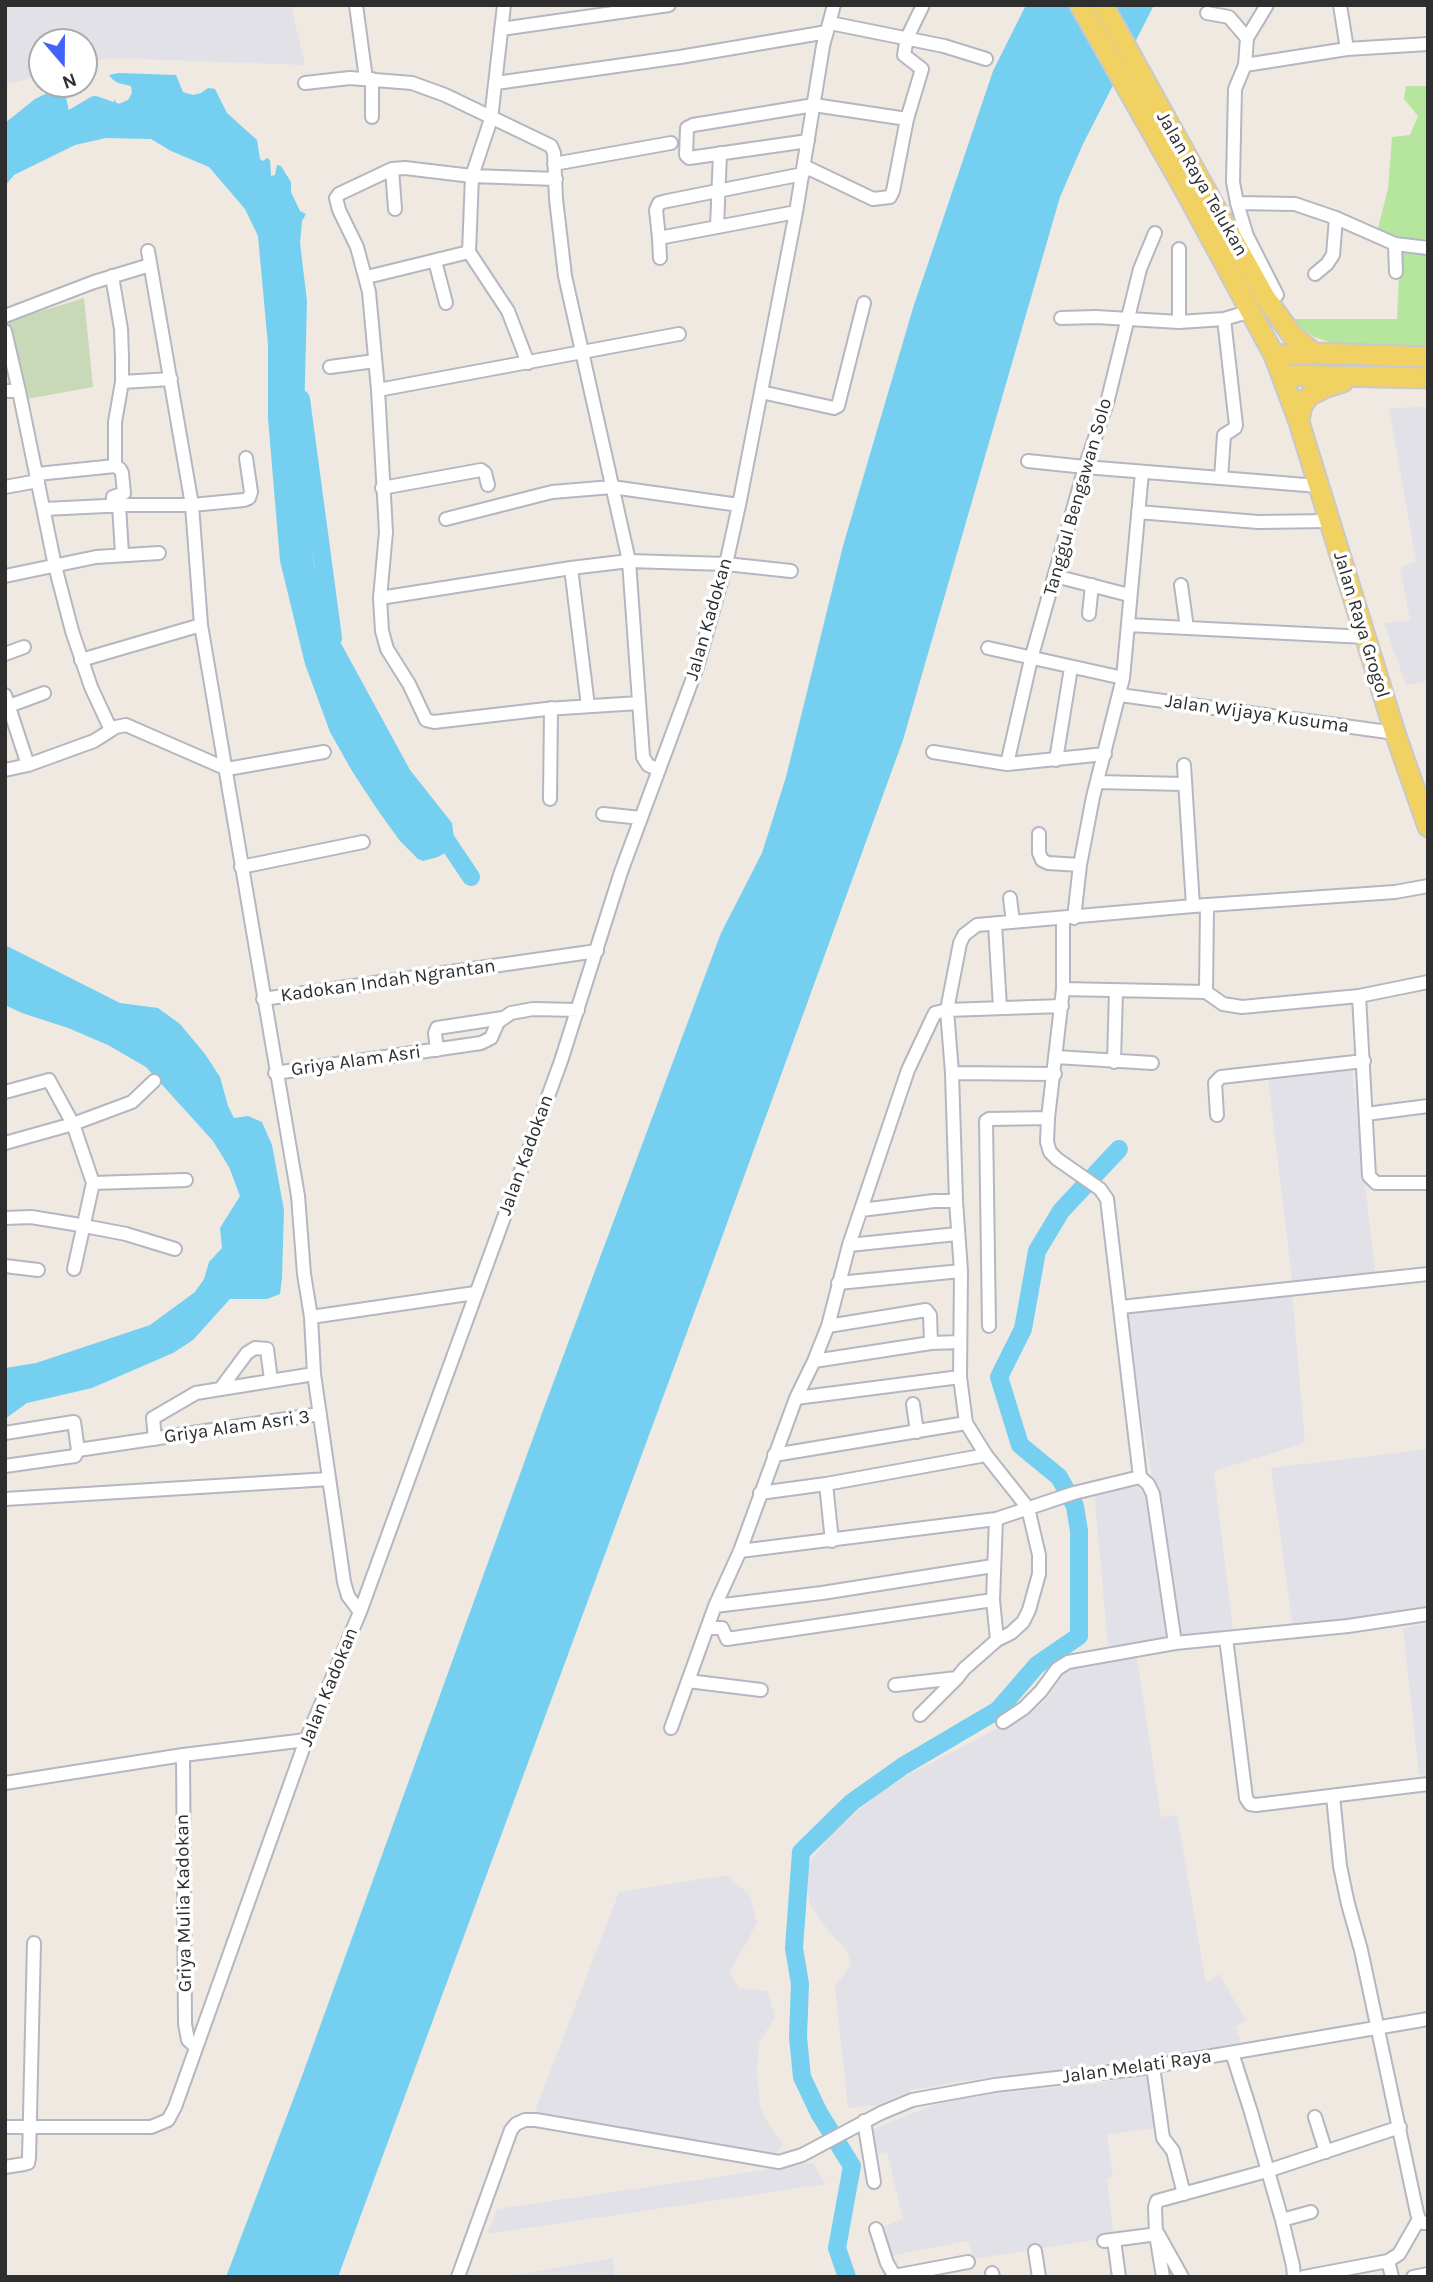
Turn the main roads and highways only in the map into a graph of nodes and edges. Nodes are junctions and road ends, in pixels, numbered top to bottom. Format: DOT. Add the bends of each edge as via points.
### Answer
graph roads {
  1 [pos="1080,5"];
  2 [pos="1103,5"];
  3 [pos="1314,353"];
  4 [pos="1274,355"];
  5 [pos="1428,357"];
  6 [pos="1282,375"];
  7 [pos="1360,378"];
  8 [pos="1428,378"];
  9 [pos="1299,422"];
  10 [pos="1424,802"];
  11 [pos="1428,827"];
  1 -- 4 [label="main road, Jalan Raya Telukan"];
  2 -- 3 [label="main road, Jalan Raya Telukan" via="1265,297 1292,335"];
  3 -- 4 [label="main road"];
  3 -- 5 [label="main road"];
  4 -- 6 [label="main road, Jalan Raya Telukan"];
  6 -- 7 [label="main road"];
  6 -- 9 [label="main road, Jalan Raya Grogol"];
  7 -- 8 [label="main road"];
  7 -- 9 [label="main road" via="1335,383 1309,396"];
  9 -- 10 [label="main road, Jalan Raya Grogol" via="1395,733"];
  10 -- 11 [label="main road, Jalan Raya Grogol"];
}
